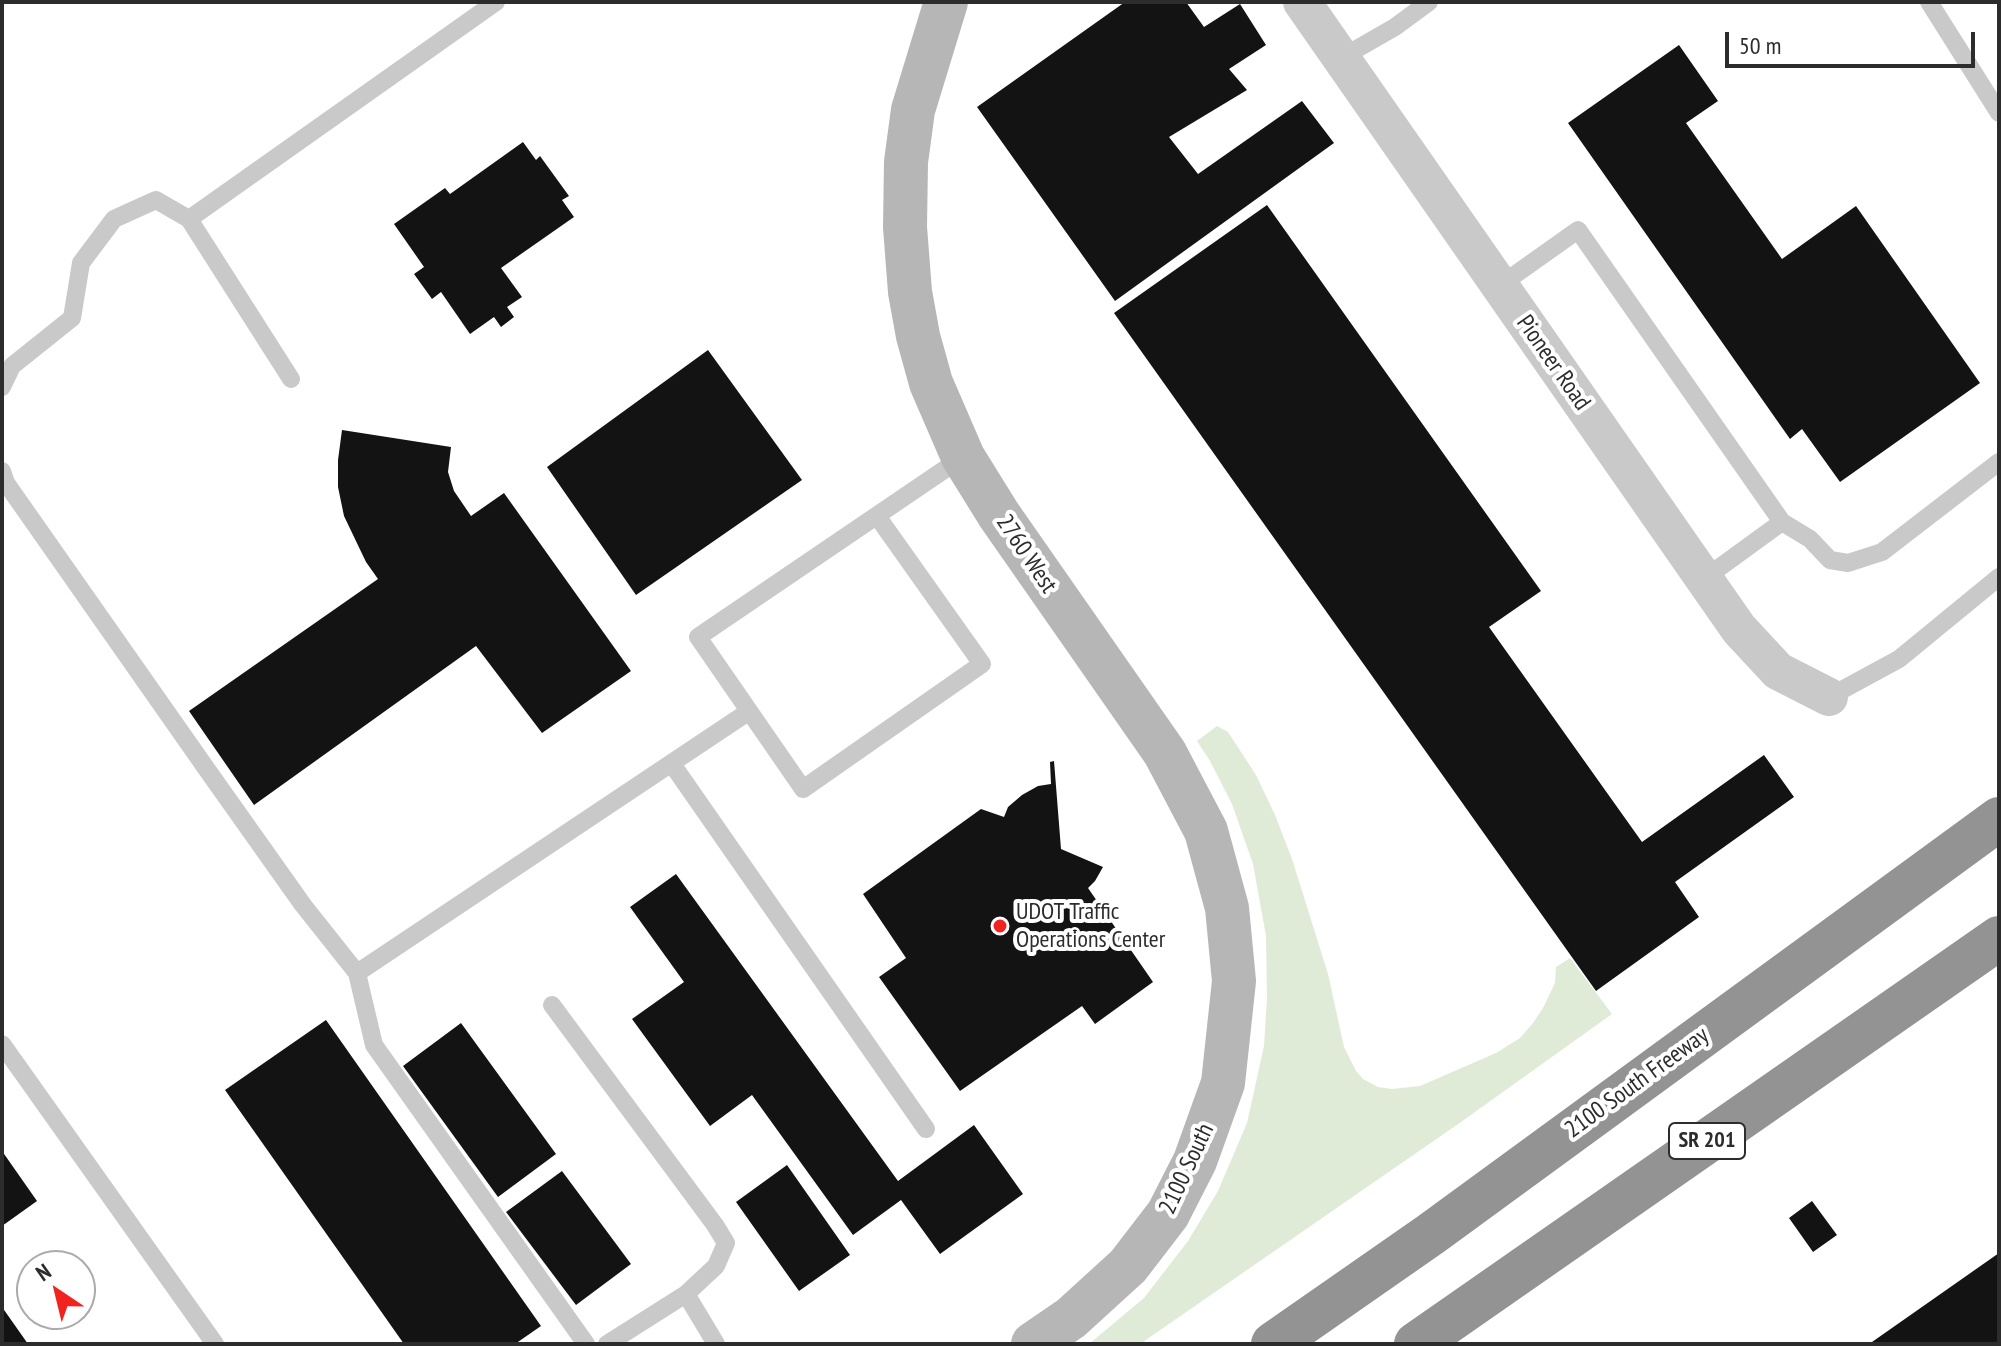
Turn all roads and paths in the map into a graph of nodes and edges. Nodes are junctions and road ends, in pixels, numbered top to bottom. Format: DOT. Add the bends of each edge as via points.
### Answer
graph roads {
  1 [pos="496,2"];
  2 [pos="946,2"];
  3 [pos="1302,2"];
  4 [pos="1429,2"];
  5 [pos="1929,2"];
  6 [pos="1341,58"];
  7 [pos="1999,113"];
  8 [pos="189,219"];
  9 [pos="1499,286"];
  10 [pos="291,379"];
  11 [pos="2,387"];
  12 [pos="963,457"];
  13 [pos="1999,462"];
  14 [pos="2,471"];
  15 [pos="877,516"];
  16 [pos="1782,522"];
  17 [pos="1999,577"];
  18 [pos="1705,578"];
  19 [pos="1829,697"];
  20 [pos="748,712"];
  21 [pos="672,764"];
  22 [pos="1989,824"];
  23 [pos="1999,938"];
  24 [pos="357,973"];
  25 [pos="552,1005"];
  26 [pos="2,1044"];
  27 [pos="1223,1083"];
  28 [pos="926,1129"];
  29 [pos="1431,1234"];
  30 [pos="686,1294"];
  31 [pos="215,1344"];
  32 [pos="586,1344"];
  33 [pos="607,1344"];
  34 [pos="716,1344"];
  35 [pos="1033,1344"];
  36 [pos="1253,1344"];
  37 [pos="1273,1344"];
  38 [pos="1416,1344"];
  1 -- 8 [label="lane"];
  2 -- 12 [label="main road, 2760 West" via="913,110 905,227 918,336 931,383"];
  3 -- 6 [label="street, Pioneer Road"];
  4 -- 6 [label="lane"];
  5 -- 7 [label="lane"];
  6 -- 9 [label="street, Pioneer Road"];
  8 -- 10 [label="lane"];
  8 -- 11 [label="lane" via="156,200 114,219 81,263 72,318 12,366"];
  9 -- 16 [label="lane" via="1578,230"];
  9 -- 18 [label="street, Pioneer Road"];
  12 -- 15 [label="lane"];
  12 -- 27 [label="main road, 2760 West" via="1165,753 1206,831 1227,908 1234,981"];
  13 -- 16 [label="lane" via="1882,552 1848,563 1830,560 1810,539"];
  14 -- 24 [label="lane" via="216,783"];
  15 -- 20 [label="lane" via="698,637"];
  15 -- 20 [label="lane" via="982,664 803,789"];
  16 -- 18 [label="lane"];
  17 -- 19 [label="lane" via="1899,659"];
  18 -- 19 [label="street, Pioneer Road" via="1739,629 1778,671"];
  20 -- 21 [label="lane"];
  21 -- 24 [label="lane"];
  21 -- 28 [label="lane"];
  22 -- 29 [label="highway, 2100 South Freeway"];
  23 -- 38 [label="highway, SR 201"];
  24 -- 32 [label="lane" via="374,1045"];
  25 -- 30 [label="lane" via="726,1243 716,1266"];
  26 -- 31 [label="lane"];
  27 -- 35 [label="main road, 2100 South" via="1195,1161 1168,1214 1128,1266 1071,1318"];
  29 -- 36 [label="highway"];
  29 -- 37 [label="highway, 2100 South Freeway"];
  30 -- 33 [label="lane"];
  30 -- 34 [label="lane"];
}
